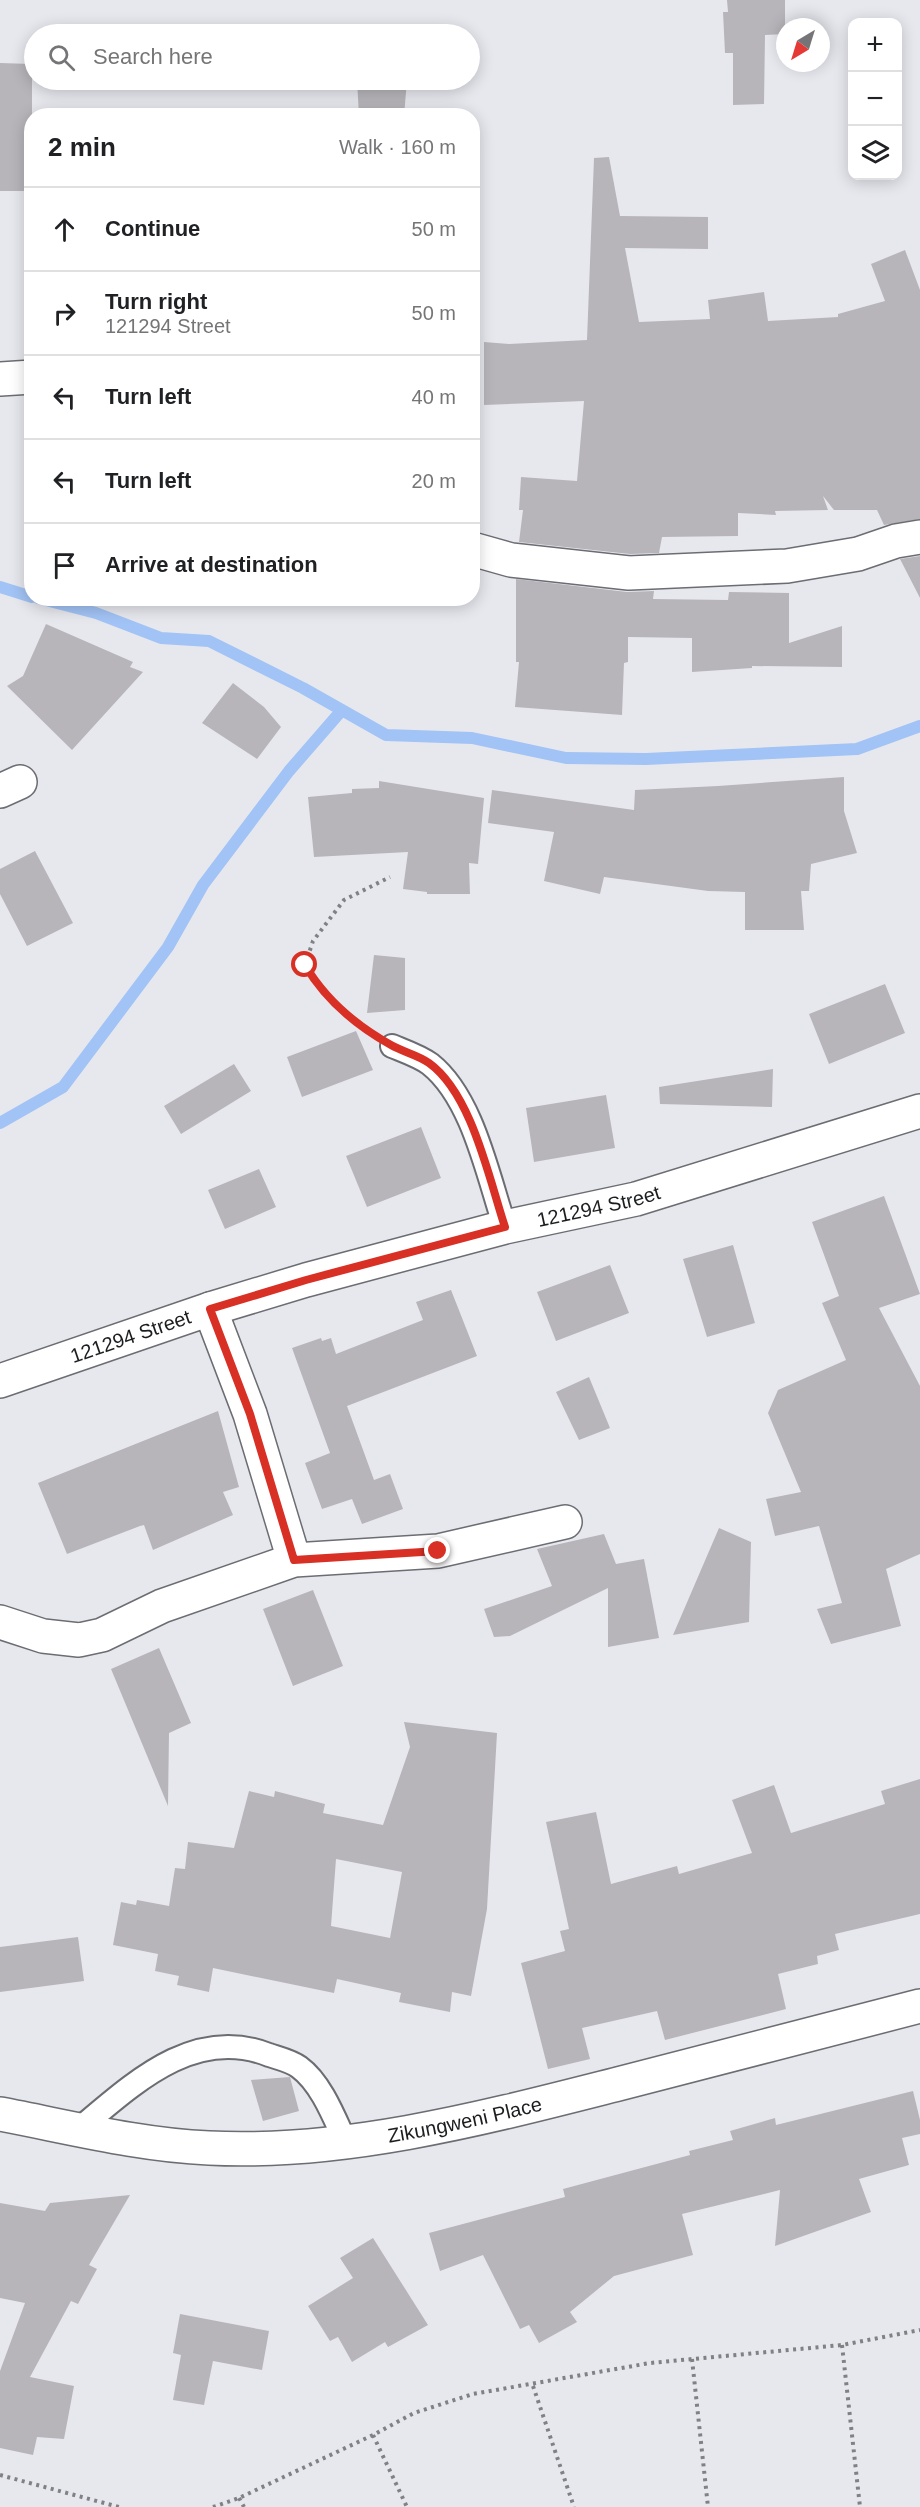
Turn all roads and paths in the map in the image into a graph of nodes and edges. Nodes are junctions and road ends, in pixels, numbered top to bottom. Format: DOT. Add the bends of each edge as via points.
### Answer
graph roads {
  1 [pos="24,378"];
  2 [pos="0,379"];
  3 [pos="920,537"];
  4 [pos="480,551"];
  5 [pos="390,877"];
  6 [pos="392,1046"];
  7 [pos="920,1111"];
  8 [pos="505,1227"];
  9 [pos="210,1309"];
  10 [pos="0,1381"];
  11 [pos="565,1522"];
  12 [pos="294,1560"];
  13 [pos="0,1622"];
  14 [pos="920,2006"];
  15 [pos="0,2114"];
  16 [pos="79,2129"];
  17 [pos="345,2140"];
  18 [pos="920,2330"];
  19 [pos="842,2345"];
  20 [pos="692,2359"];
  21 [pos="533,2385"];
  22 [pos="374,2435"];
  23 [pos="0,2475"];
  24 [pos="239,2498"];
  25 [pos="119,2507"];
  26 [pos="213,2507"];
  27 [pos="244,2507"];
  28 [pos="407,2507"];
  29 [pos="574,2507"];
  30 [pos="708,2507"];
  31 [pos="860,2507"];
  1 -- 2 [label="street"];
  3 -- 4 [label="street" via="858,554 787,566 629,573 511,560"];
  5 -- 6 [label="path" via="344,900 313,941 305,965 340,1010"];
  6 -- 8 [label="lane" via="428,1063 446,1080 475,1134"];
  7 -- 8 [label="street, 121294 Street" via="636,1199"];
  8 -- 9 [label="street, 121294 Street"];
  9 -- 10 [label="street, 121294 Street"];
  9 -- 12 [label="street" via="250,1414"];
  11 -- 12 [label="street" via="438,1551"];
  12 -- 13 [label="street" via="162,1606 102,1635 79,1640 43,1636"];
  14 -- 17 [label="street, Zikungweni Place" via="516,2110"];
  15 -- 16 [label="street, Zikungweni Place"];
  16 -- 17 [label="street, Zikungweni Place" via="208,2148 269,2149"];
  16 -- 17 [label="lane" via="160,2066 204,2048 225,2046 249,2047 299,2067 328,2103"];
  18 -- 19 [label="path"];
  19 -- 20 [label="path"];
  19 -- 31 [label="path"];
  20 -- 21 [label="path"];
  20 -- 30 [label="path"];
  21 -- 22 [label="path" via="473,2394 414,2413"];
  21 -- 29 [label="path"];
  22 -- 24 [label="path"];
  22 -- 28 [label="path"];
  23 -- 25 [label="path"];
  24 -- 26 [label="path"];
  24 -- 27 [label="path"];
}
